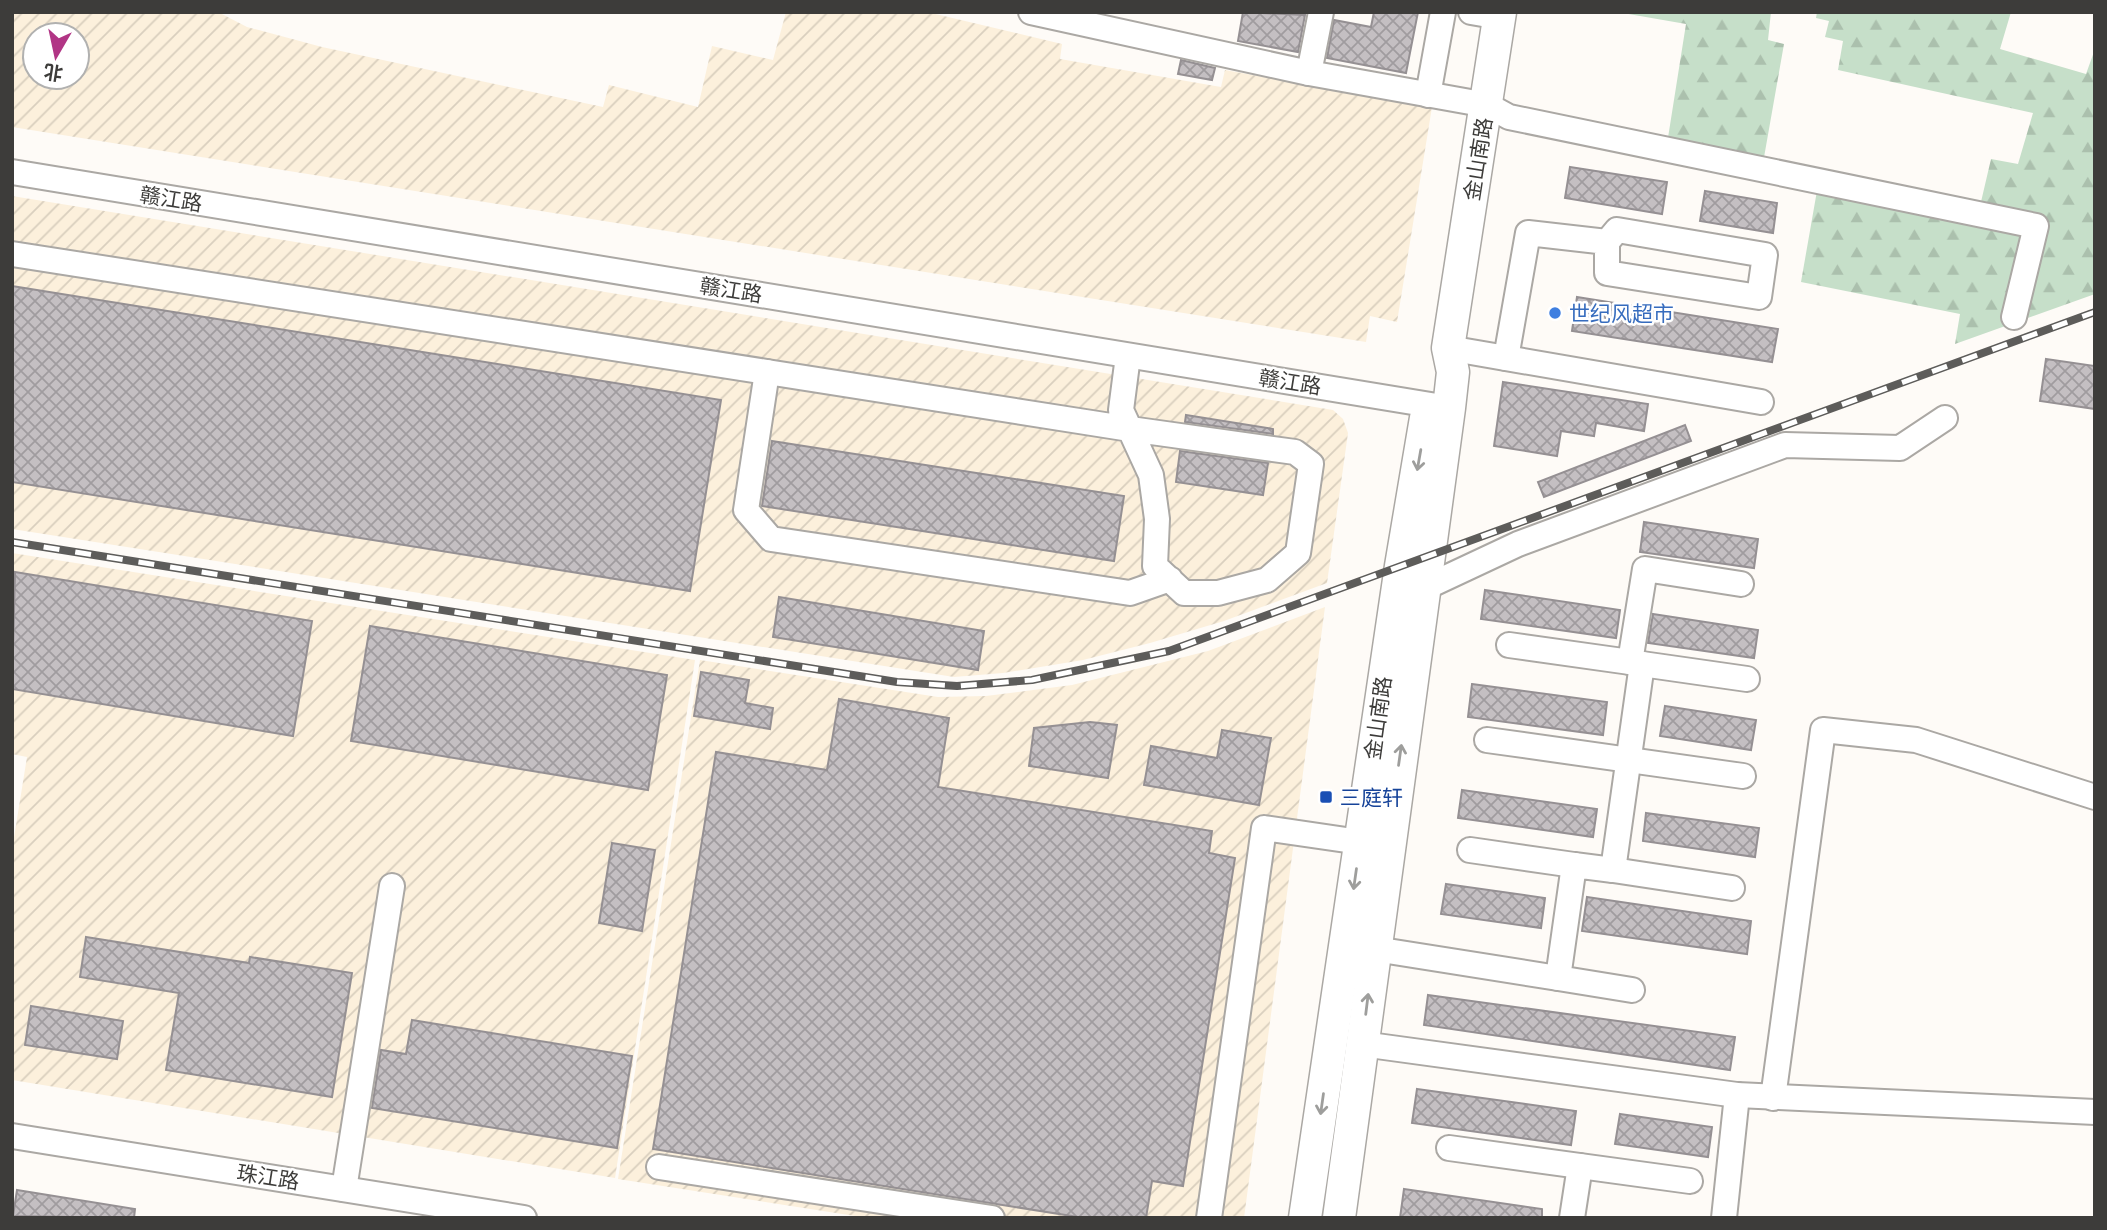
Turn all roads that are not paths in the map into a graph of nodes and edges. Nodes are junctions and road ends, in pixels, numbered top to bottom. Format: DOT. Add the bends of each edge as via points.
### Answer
graph roads {
  1 [pos="1031,12"];
  2 [pos="1321,12"];
  3 [pos="1443,12"];
  4 [pos="1490,14"];
  5 [pos="1309,73"];
  6 [pos="1428,95"];
  7 [pos="1487,105"];
  8 [pos="12,172"];
  9 [pos="1607,242"];
  10 [pos="12,254"];
  11 [pos="2014,317"];
  12 [pos="1448,348"];
  13 [pos="1128,356"];
  14 [pos="1506,358"];
  15 [pos="767,372"];
  16 [pos="1761,402"];
  17 [pos="1439,406"];
  18 [pos="1945,418"];
  19 [pos="1130,429"];
  20 [pos="1170,579"];
  21 [pos="1741,584"];
  22 [pos="1422,589"];
  23 [pos="1509,645"];
  24 [pos="1636,663"];
  25 [pos="1747,679"];
  26 [pos="1487,740"];
  27 [pos="1629,760"];
  28 [pos="1743,776"];
  29 [pos="2095,797"];
  30 [pos="1360,842"];
  31 [pos="1469,850"];
  32 [pos="1574,865"];
  33 [pos="1613,870"];
  34 [pos="392,886"];
  35 [pos="1732,888"];
  36 [pos="1375,949"];
  37 [pos="1558,978"];
  38 [pos="1632,990"];
  39 [pos="1362,1044"];
  40 [pos="1737,1095"];
  41 [pos="1773,1097"];
  42 [pos="2095,1111"];
  43 [pos="12,1136"];
  44 [pos="1449,1148"];
  45 [pos="1580,1166"];
  46 [pos="659,1167"];
  47 [pos="1690,1181"];
  48 [pos="344,1189"];
  49 [pos="524,1218"];
  50 [pos="992,1218"];
  51 [pos="1209,1218"];
  52 [pos="1305,1218"];
  53 [pos="1339,1218"];
  54 [pos="1572,1218"];
  55 [pos="1724,1218"];
  1 -- 5 [label="street"];
  2 -- 5 [label="street"];
  3 -- 6 [label="street"];
  4 -- 7 [label="main road, 金山南路"];
  5 -- 6 [label="street"];
  6 -- 7 [label="street"];
  7 -- 11 [label="street" via="1509,117 2036,226"];
  7 -- 12 [label="main road, 金山南路"];
  8 -- 13 [label="street, 赣江路"];
  9 -- 9 [label="street" via="1607,273 1759,297 1765,255 1617,230"];
  9 -- 14 [label="street" via="1528,233"];
  10 -- 15 [label="street"];
  12 -- 14 [label="street"];
  12 -- 17 [label="main road, 金山南路" via="1435,367"];
  13 -- 17 [label="street, 赣江路"];
  13 -- 19 [label="street" via="1121,410"];
  14 -- 16 [label="street"];
  15 -- 19 [label="street"];
  15 -- 20 [label="street" via="746,510 771,539 1130,593"];
  17 -- 22 [label="main road, 金山南路"];
  17 -- 30 [label="main road, 金山南路, one-way"];
  18 -- 22 [label="street" via="1900,448 1785,445 1518,544"];
  19 -- 20 [label="street" via="1151,475 1157,519 1154,566"];
  19 -- 20 [label="street" via="1295,452 1311,464 1298,553 1267,580 1218,593 1184,593"];
  21 -- 24 [label="street" via="1645,569"];
  36 -- 22 [label="main road, 金山南路, one-way"];
  23 -- 24 [label="street"];
  24 -- 25 [label="street"];
  24 -- 27 [label="street"];
  26 -- 27 [label="street"];
  27 -- 28 [label="street"];
  27 -- 33 [label="street"];
  29 -- 41 [label="street" via="1916,740 1822,730"];
  30 -- 51 [label="street" via="1264,828"];
  30 -- 52 [label="main road, 金山南路, one-way"];
  31 -- 32 [label="street"];
  32 -- 33 [label="street"];
  32 -- 37 [label="street"];
  33 -- 35 [label="street"];
  34 -- 48 [label="street"];
  36 -- 37 [label="street"];
  39 -- 36 [label="main road, 金山南路, one-way"];
  37 -- 38 [label="street"];
  39 -- 40 [label="street"];
  39 -- 53 [label="main road, 金山南路"];
  40 -- 41 [label="street"];
  40 -- 55 [label="street"];
  41 -- 42 [label="street"];
  43 -- 48 [label="street, 珠江路"];
  44 -- 45 [label="street"];
  45 -- 47 [label="street"];
  45 -- 54 [label="street"];
  46 -- 50 [label="street"];
  48 -- 49 [label="street, 珠江路"];
}
